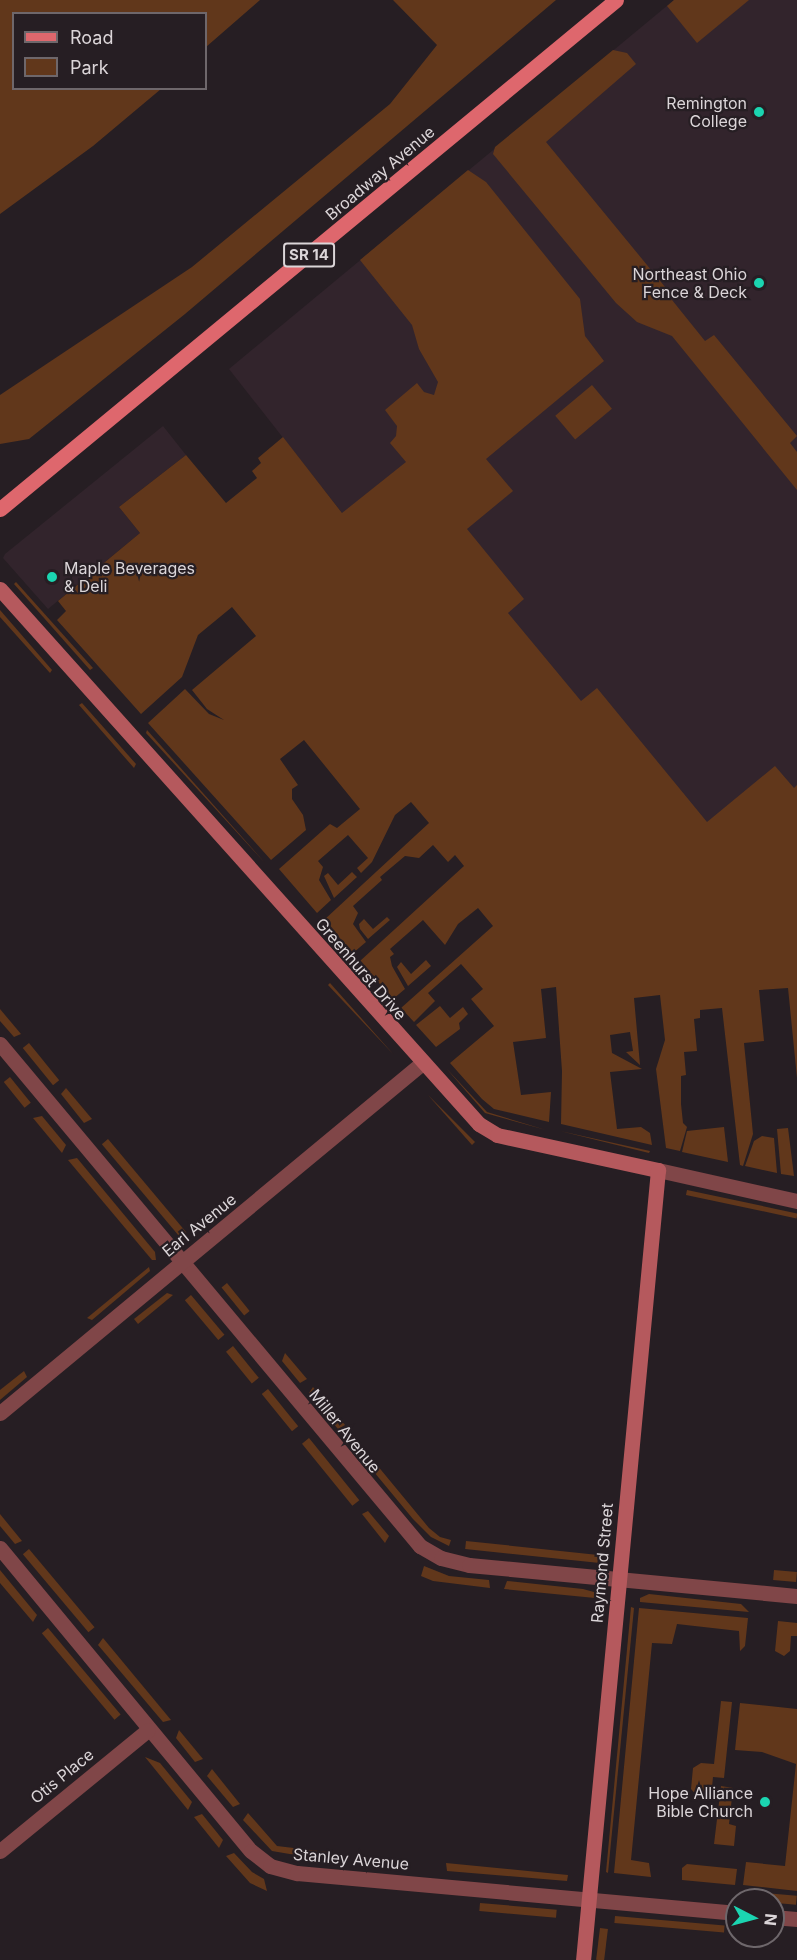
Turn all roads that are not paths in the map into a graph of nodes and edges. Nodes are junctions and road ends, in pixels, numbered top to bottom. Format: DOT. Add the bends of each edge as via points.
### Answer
graph roads {
  1 [pos="616,0"];
  2 [pos="0,509"];
  3 [pos="0,589"];
  4 [pos="0,1044"];
  5 [pos="421,1064"];
  6 [pos="658,1170"];
  7 [pos="797,1201"];
  8 [pos="181,1263"];
  9 [pos="0,1413"];
  10 [pos="0,1548"];
  11 [pos="619,1578"];
  12 [pos="797,1596"];
  13 [pos="148,1730"];
  14 [pos="0,1851"];
  15 [pos="589,1899"];
  16 [pos="725,1912"];
  17 [pos="583,1960"];
  1 -- 2 [label="main road, Broadway Avenue / SR 14"];
  3 -- 5 [label="street, Greenhurst Drive"];
  4 -- 8 [label="street, Miller Avenue"];
  5 -- 6 [label="street, Greenhurst Drive" via="479,1124 497,1135"];
  5 -- 8 [label="street, Earl Avenue"];
  6 -- 7 [label="street, Greenhurst Drive"];
  6 -- 11 [label="street, Raymond Street"];
  8 -- 9 [label="street, Earl Avenue"];
  8 -- 11 [label="street, Miller Avenue" via="420,1546 441,1558 469,1565"];
  10 -- 13 [label="street, Stanley Avenue"];
  11 -- 12 [label="street, Miller Avenue"];
  11 -- 15 [label="street, Raymond Street"];
  13 -- 14 [label="street, Otis Place"];
  13 -- 15 [label="street, Stanley Avenue" via="251,1851 282,1871"];
  15 -- 16 [label="street, Stanley Avenue"];
  15 -- 17 [label="street, Raymond Street"];
}
